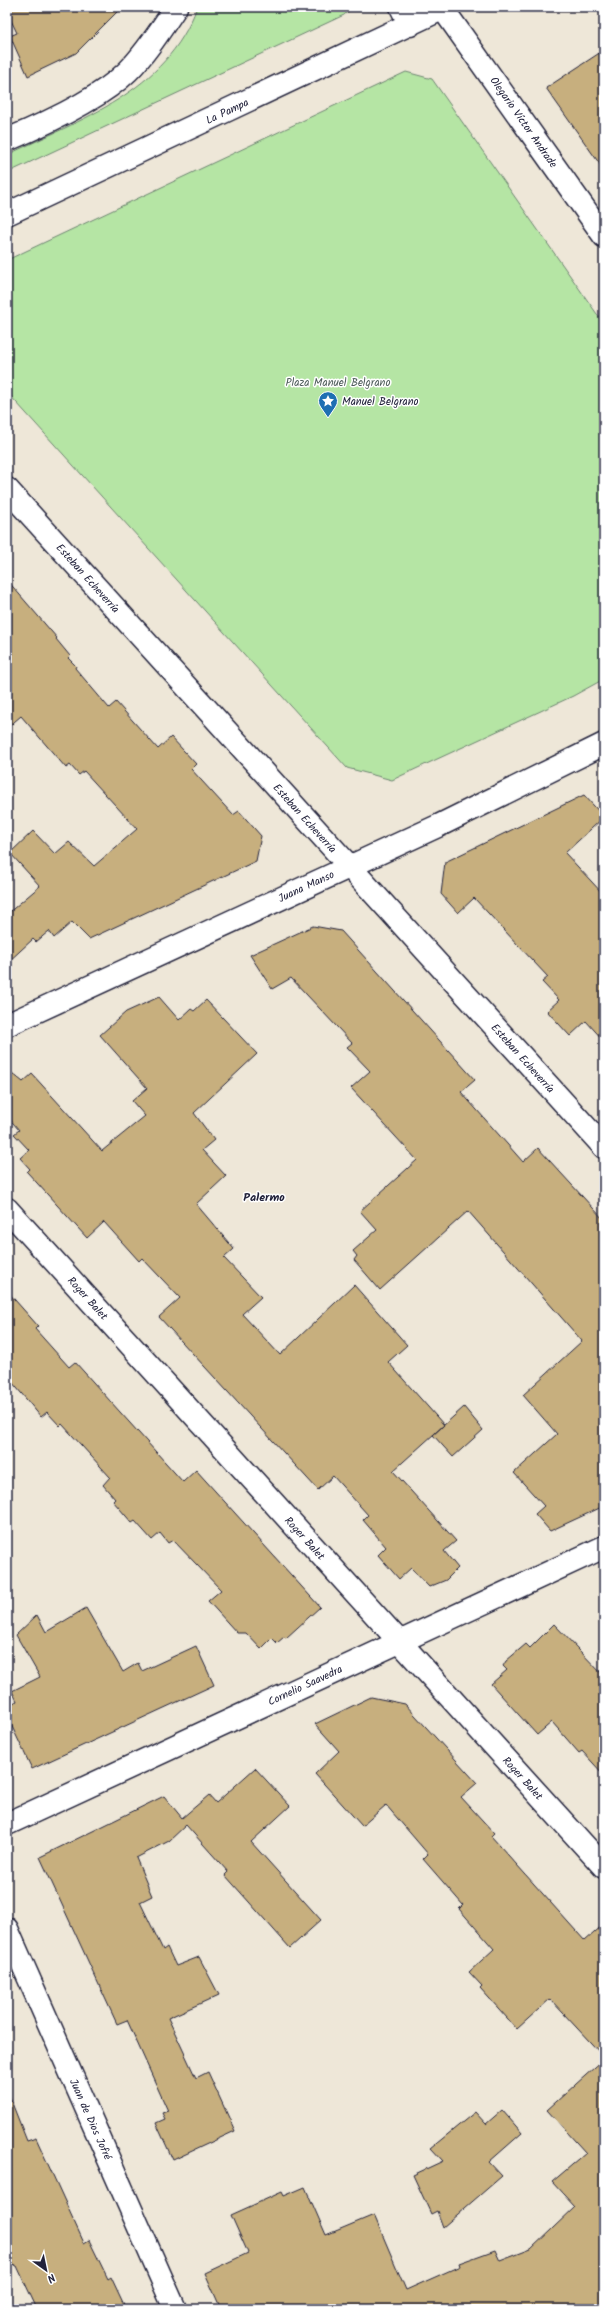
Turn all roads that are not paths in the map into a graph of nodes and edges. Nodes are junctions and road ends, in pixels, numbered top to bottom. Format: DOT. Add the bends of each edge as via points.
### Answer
graph roads {
  1 [pos="176,7"];
  2 [pos="445,8"];
  3 [pos="405,16"];
  4 [pos="7,140"];
  5 [pos="7,214"];
  6 [pos="604,236"];
  7 [pos="7,489"];
  8 [pos="604,744"];
  9 [pos="349,866"];
  10 [pos="7,1025"];
  11 [pos="604,1147"];
  12 [pos="7,1209"];
  13 [pos="604,1547"];
  14 [pos="399,1642"];
  15 [pos="7,1824"];
  16 [pos="604,1867"];
  17 [pos="7,1930"];
  18 [pos="175,2309"];
  1 -- 4 [label="street" via="142,55 112,85"];
  2 -- 3 [label="street, La Pampa"];
  2 -- 6 [label="street, Olegario Víctor Andrade"];
  3 -- 5 [label="street, La Pampa"];
  7 -- 9 [label="street, Esteban Echeverría"];
  8 -- 9 [label="street, Juana Manso"];
  9 -- 10 [label="street, Juana Manso"];
  9 -- 11 [label="street, Esteban Echeverría"];
  12 -- 14 [label="street, Roger Balet"];
  13 -- 14 [label="street, Cornelio Saavedra"];
  14 -- 15 [label="street, Cornelio Saavedra"];
  14 -- 16 [label="street, Roger Balet"];
  17 -- 18 [label="street, Juan de Dios Jofré"];
}
